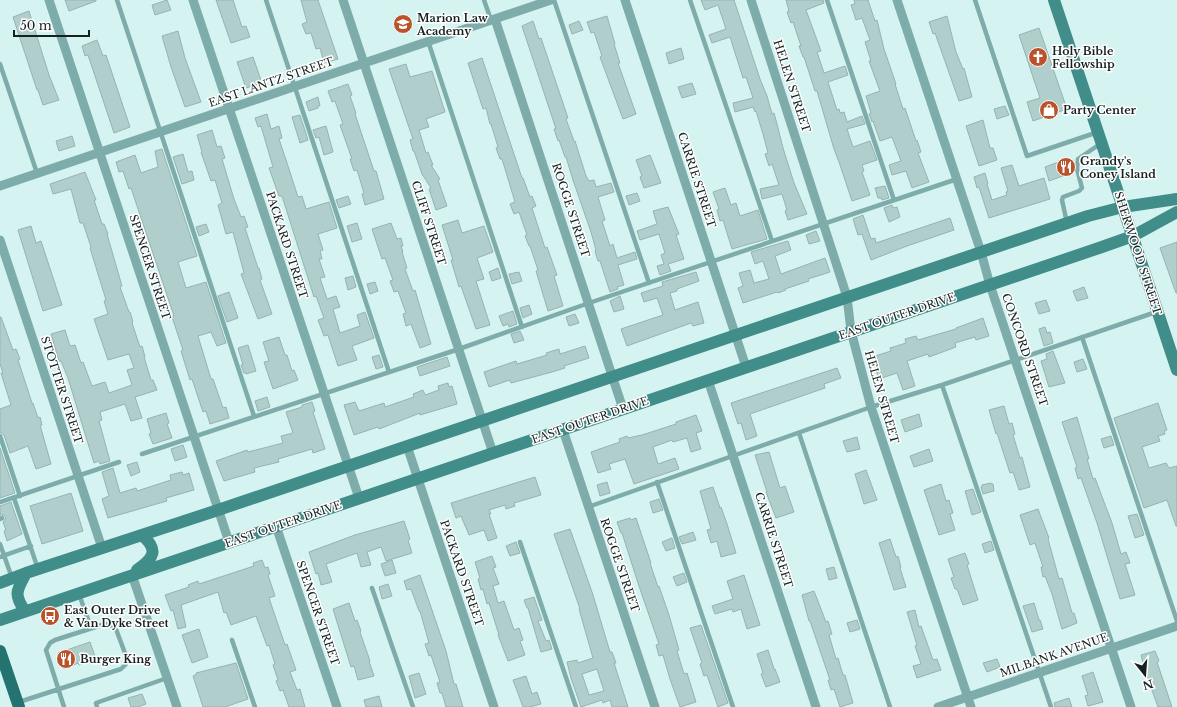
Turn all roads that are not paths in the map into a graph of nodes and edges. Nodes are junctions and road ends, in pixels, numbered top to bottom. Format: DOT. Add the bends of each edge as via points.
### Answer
graph roads {
  1 [pos="49,0"];
  2 [pos="117,0"];
  3 [pos="193,0"];
  4 [pos="266,0"];
  5 [pos="343,0"];
  6 [pos="484,0"];
  7 [pos="552,0"];
  8 [pos="625,0"];
  9 [pos="690,0"];
  10 [pos="751,0"];
  11 [pos="826,0"];
  12 [pos="897,0"];
  13 [pos="975,0"];
  14 [pos="1054,0"];
  15 [pos="492,20"];
  16 [pos="428,42"];
  17 [pos="364,63"];
  18 [pos="0,64"];
  19 [pos="295,86"];
  20 [pos="229,109"];
  21 [pos="160,132"];
  22 [pos="1100,138"];
  23 [pos="100,152"];
  24 [pos="37,173"];
  25 [pos="957,179"];
  26 [pos="0,186"];
  27 [pos="1177,199"];
  28 [pos="894,200"];
  29 [pos="1123,207"];
  30 [pos="1177,212"];
  31 [pos="823,224"];
  32 [pos="1067,224"];
  33 [pos="1132,236"];
  34 [pos="0,240"];
  35 [pos="772,241"];
  36 [pos="981,252"];
  37 [pos="712,262"];
  38 [pos="649,283"];
  39 [pos="990,285"];
  40 [pos="847,297"];
  41 [pos="589,303"];
  42 [pos="1158,311"];
  43 [pos="522,327"];
  44 [pos="851,331"];
  45 [pos="736,335"];
  46 [pos="1082,337"];
  47 [pos="459,349"];
  48 [pos="1015,359"];
  49 [pos="746,367"];
  50 [pos="1177,370"];
  51 [pos="389,372"];
  52 [pos="613,376"];
  53 [pos="708,380"];
  54 [pos="942,384"];
  55 [pos="324,394"];
  56 [pos="871,407"];
  57 [pos="623,409"];
  58 [pos="254,416"];
  59 [pos="483,420"];
  60 [pos="563,430"];
  61 [pos="800,433"];
  62 [pos="0,436"];
  63 [pos="194,436"];
  64 [pos="407,446"];
  65 [pos="493,453"];
  66 [pos="142,454"];
  67 [pos="733,455"];
  68 [pos="119,462"];
  69 [pos="348,466"];
  70 [pos="78,476"];
  71 [pos="418,479"];
  72 [pos="657,482"];
  73 [pos="20,496"];
  74 [pos="14,498"];
  75 [pos="359,498"];
  76 [pos="0,502"];
  77 [pos="588,507"];
  78 [pos="218,510"];
  79 [pos="276,526"];
  80 [pos="142,535"];
  81 [pos="229,542"];
  82 [pos="520,542"];
  83 [pos="0,544"];
  84 [pos="31,546"];
  85 [pos="102,548"];
  86 [pos="2,556"];
  87 [pos="38,569"];
  88 [pos="26,573"];
  89 [pos="132,575"];
  90 [pos="12,578"];
  91 [pos="0,583"];
  92 [pos="372,588"];
  93 [pos="79,593"];
  94 [pos="25,611"];
  95 [pos="0,620"];
  96 [pos="1177,622"];
  97 [pos="1177,626"];
  98 [pos="91,628"];
  99 [pos="232,640"];
  100 [pos="1112,648"];
  101 [pos="0,651"];
  102 [pos="1039,673"];
  103 [pos="167,678"];
  104 [pos="59,689"];
  105 [pos="967,697"];
  106 [pos="18,705"];
  107 [pos="64,707"];
  108 [pos="97,707"];
  109 [pos="177,707"];
  110 [pos="255,707"];
  111 [pos="337,707"];
  112 [pos="413,707"];
  113 [pos="494,707"];
  114 [pos="576,707"];
  115 [pos="655,707"];
  116 [pos="733,707"];
  117 [pos="816,707"];
  118 [pos="890,707"];
  119 [pos="938,707"];
  120 [pos="971,707"];
  121 [pos="1051,707"];
  122 [pos="1132,707"];
  1 -- 23 [label="street, SPENCER STREET"];
  2 -- 21 [label="lane"];
  3 -- 20 [label="street, PACKARD STREET"];
  4 -- 19 [label="lane"];
  5 -- 17 [label="street, CLIFF STREET"];
  6 -- 15 [label="lane"];
  7 -- 15 [label="street, EAST LANTZ STREET"];
  7 -- 38 [label="lane"];
  8 -- 37 [label="street, CARRIE STREET"];
  9 -- 35 [label="lane"];
  10 -- 31 [label="street, HELEN STREET"];
  11 -- 28 [label="lane"];
  12 -- 25 [label="street, CONCORD STREET"];
  13 -- 22 [label="lane" via="1027,156"];
  14 -- 22 [label="main road, SHERWOOD STREET"];
  15 -- 16 [label="street, EAST LANTZ STREET"];
  15 -- 41 [label="street, ROGGE STREET"];
  16 -- 17 [label="street, EAST LANTZ STREET"];
  16 -- 43 [label="lane"];
  17 -- 19 [label="street, EAST LANTZ STREET"];
  17 -- 47 [label="street, CLIFF STREET"];
  18 -- 24 [label="lane"];
  19 -- 20 [label="street, EAST LANTZ STREET"];
  19 -- 51 [label="lane"];
  20 -- 21 [label="street, EAST LANTZ STREET"];
  20 -- 55 [label="street, PACKARD STREET"];
  21 -- 23 [label="street, EAST LANTZ STREET"];
  21 -- 58 [label="lane"];
  22 -- 29 [label="main road, SHERWOOD STREET"];
  22 -- 32 [label="lane" via="1078,159 1077,170 1082,188 1063,197"];
  23 -- 24 [label="street, EAST LANTZ STREET"];
  23 -- 63 [label="street, SPENCER STREET"];
  24 -- 26 [label="street, EAST LANTZ STREET"];
  25 -- 28 [label="lane"];
  25 -- 36 [label="street, CONCORD STREET"];
  27 -- 29 [label="main road"];
  28 -- 31 [label="lane"];
  29 -- 32 [label="main road"];
  29 -- 33 [label="main road, SHERWOOD STREET"];
  30 -- 33 [label="main road, EAST OUTER DRIVE"];
  31 -- 35 [label="lane"];
  31 -- 40 [label="street, HELEN STREET"];
  32 -- 36 [label="main road"];
  33 -- 39 [label="main road, EAST OUTER DRIVE"];
  33 -- 42 [label="main road, SHERWOOD STREET"];
  34 -- 70 [label="street, STOTTER STREET"];
  35 -- 37 [label="lane"];
  36 -- 39 [label="street, CONCORD STREET"];
  36 -- 40 [label="main road"];
  37 -- 38 [label="lane"];
  37 -- 45 [label="street, CARRIE STREET"];
  38 -- 41 [label="lane"];
  39 -- 44 [label="main road, EAST OUTER DRIVE"];
  39 -- 48 [label="street, CONCORD STREET"];
  40 -- 44 [label="street, HELEN STREET"];
  40 -- 45 [label="main road"];
  41 -- 43 [label="lane"];
  41 -- 52 [label="street, ROGGE STREET"];
  42 -- 46 [label="lane"];
  42 -- 50 [label="main road, SHERWOOD STREET"];
  43 -- 47 [label="lane"];
  44 -- 49 [label="main road, EAST OUTER DRIVE"];
  44 -- 56 [label="street, HELEN STREET"];
  45 -- 49 [label="street, CARRIE STREET"];
  45 -- 52 [label="main road"];
  46 -- 48 [label="lane"];
  46 -- 96 [label="lane"];
  47 -- 51 [label="lane"];
  47 -- 59 [label="street, CLIFF STREET"];
  48 -- 54 [label="lane"];
  48 -- 100 [label="street, CONCORD STREET"];
  49 -- 53 [label="main road, EAST OUTER DRIVE"];
  51 -- 55 [label="lane"];
  52 -- 57 [label="street, ROGGE STREET"];
  52 -- 59 [label="main road"];
  53 -- 57 [label="main road, EAST OUTER DRIVE"];
  53 -- 67 [label="street, CARRIE STREET"];
  54 -- 56 [label="lane"];
  54 -- 102 [label="lane"];
  55 -- 58 [label="lane"];
  55 -- 69 [label="street, PACKARD STREET"];
  56 -- 61 [label="lane"];
  56 -- 105 [label="street, HELEN STREET"];
  57 -- 60 [label="main road, EAST OUTER DRIVE"];
  58 -- 63 [label="lane"];
  59 -- 64 [label="main road"];
  59 -- 65 [label="street, CLIFF STREET"];
  60 -- 65 [label="main road, EAST OUTER DRIVE"];
  60 -- 77 [label="street, ROGGE STREET"];
  61 -- 67 [label="lane"];
  61 -- 118 [label="lane"];
  62 -- 73 [label="lane"];
  63 -- 66 [label="lane"];
  63 -- 78 [label="street, SPENCER STREET"];
  64 -- 69 [label="main road"];
  64 -- 71 [label="street, PACKARD STREET"];
  65 -- 71 [label="main road, EAST OUTER DRIVE"];
  67 -- 72 [label="lane"];
  67 -- 117 [label="street, CARRIE STREET"];
  68 -- 70 [label="lane"];
  69 -- 75 [label="street, PACKARD STREET"];
  69 -- 78 [label="main road"];
  70 -- 73 [label="lane"];
  70 -- 85 [label="street, STOTTER STREET"];
  71 -- 75 [label="main road, EAST OUTER DRIVE"];
  71 -- 113 [label="street, PACKARD STREET"];
  72 -- 77 [label="lane"];
  72 -- 116 [label="lane"];
  73 -- 74 [label="lane"];
  74 -- 76 [label="lane"];
  74 -- 84 [label="lane" via="17,513"];
  75 -- 79 [label="main road, EAST OUTER DRIVE"];
  77 -- 115 [label="street, ROGGE STREET"];
  78 -- 80 [label="main road"];
  78 -- 81 [label="street, SPENCER STREET"];
  79 -- 81 [label="main road, EAST OUTER DRIVE"];
  79 -- 111 [label="street, SPENCER STREET"];
  80 -- 85 [label="main road"];
  80 -- 89 [label="main road" via="152,547 152,553 149,562"];
  81 -- 89 [label="main road, EAST OUTER DRIVE"];
  82 -- 114 [label="lane"];
  83 -- 86 [label="lane"];
  84 -- 86 [label="lane"];
  84 -- 87 [label="lane"];
  85 -- 87 [label="main road"];
  86 -- 90 [label="lane"];
  87 -- 88 [label="main road"];
  88 -- 90 [label="main road"];
  88 -- 94 [label="main road" via="16,595"];
  89 -- 93 [label="main road, EAST OUTER DRIVE"];
  89 -- 103 [label="street"];
  90 -- 91 [label="main road"];
  92 -- 112 [label="lane"];
  93 -- 94 [label="main road, EAST OUTER DRIVE"];
  93 -- 98 [label="lane"];
  94 -- 95 [label="main road, EAST OUTER DRIVE"];
  97 -- 100 [label="street, MILBANK AVENUE"];
  98 -- 104 [label="lane" via="55,640 46,650"];
  98 -- 104 [label="lane" via="105,624 116,629 126,656 126,664 121,669"];
  99 -- 110 [label="lane"];
  100 -- 102 [label="street, MILBANK AVENUE"];
  100 -- 122 [label="street, CONCORD STREET"];
  101 -- 106 [label="main road"];
  102 -- 105 [label="street, MILBANK AVENUE"];
  102 -- 121 [label="lane"];
  103 -- 108 [label="lane" via="96,703"];
  103 -- 109 [label="street"];
  104 -- 106 [label="lane"];
  104 -- 107 [label="lane"];
  105 -- 119 [label="street, MILBANK AVENUE"];
  105 -- 120 [label="street, HELEN STREET"];
}
